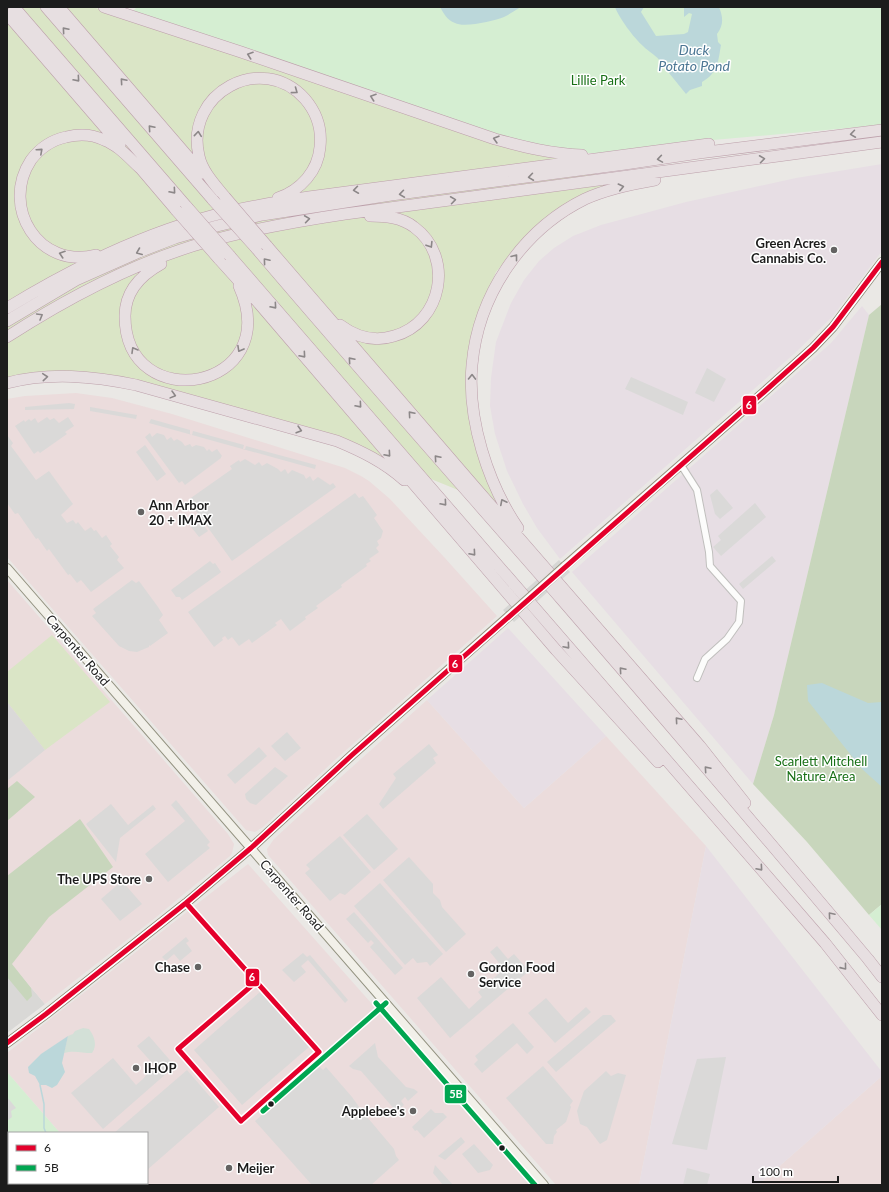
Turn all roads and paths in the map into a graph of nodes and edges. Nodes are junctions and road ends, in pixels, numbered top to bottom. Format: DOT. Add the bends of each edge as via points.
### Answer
graph roads {
  1 [pos="14,7"];
  2 [pos="46,7"];
  3 [pos="59,7"];
  4 [pos="104,7"];
  5 [pos="7,14"];
  6 [pos="882,130"];
  7 [pos="823,138"];
  8 [pos="882,142"];
  9 [pos="617,155"];
  10 [pos="737,162"];
  11 [pos="140,168"];
  12 [pos="217,188"];
  13 [pos="263,204"];
  14 [pos="345,214"];
  15 [pos="187,248"];
  16 [pos="114,250"];
  17 [pos="882,262"];
  18 [pos="231,274"];
  19 [pos="7,308"];
  20 [pos="322,310"];
  21 [pos="7,321"];
  22 [pos="7,337"];
  23 [pos="7,383"];
  24 [pos="681,465"];
  25 [pos="429,503"];
  26 [pos="538,559"];
  27 [pos="7,568"];
  28 [pos="697,678"];
  29 [pos="734,838"];
  30 [pos="251,848"];
  31 [pos="778,852"];
  32 [pos="882,977"];
  33 [pos="882,1015"];
  34 [pos="7,1042"];
  35 [pos="544,1185"];
  1 -- 29 [label="highway, one-way, bridge"];
  31 -- 2 [label="highway, one-way, bridge"];
  12 -- 3 [label="highway, one-way"];
  9 -- 4 [label="highway, one-way" via="556,153 495,139"];
  5 -- 11 [label="highway"];
  6 -- 7 [label="highway, one-way"];
  7 -- 9 [label="highway" via="805,135 756,138"];
  7 -- 21 [label="highway, one-way" via="699,152 262,215 203,230 139,252 76,280"];
  10 -- 8 [label="highway, one-way"];
  9 -- 13 [label="highway, one-way"];
  14 -- 10 [label="highway, one-way"];
  26 -- 10 [label="highway, one-way" via="514,523 494,484 483,455 474,418 472,365 475,345 484,312 498,282 514,257 534,235 585,199 638,183 704,172"];
  16 -- 11 [label="highway, one-way" via="90,257 69,257 45,247 29,230 23,218 18,191 22,177 36,154 46,145 59,138 82,134 105,140"];
  11 -- 18 [label="highway, bridge"];
  12 -- 13 [label="highway, one-way" via="202,165 198,149 198,128 202,115 219,93 231,85 256,78 281,83 300,94 315,113 321,139 319,153 306,181 285,196"];
  12 -- 20 [label="highway, bridge"];
  13 -- 16 [label="highway" via="211,216"];
  15 -- 14 [label="highway, one-way" via="268,227"];
  14 -- 20 [label="highway, one-way" via="393,217 414,227 425,237 438,262 440,277 437,294 432,307 413,328 387,338 371,339 355,335"];
  18 -- 15 [label="highway, one-way" via="248,311 246,336 233,360 215,374 193,380 178,380 153,371 142,362 128,341 125,326 127,300 144,274 179,256"];
  22 -- 15 [label="highway, one-way" via="64,302 106,281"];
  16 -- 19 [label="highway"];
  17 -- 24 [label="main road" via="833,327 813,348"];
  18 -- 25 [label="highway, one-way"];
  26 -- 20 [label="highway, one-way"];
  23 -- 25 [label="highway, one-way" via="47,376 111,379 269,421 361,450 399,475"];
  24 -- 28 [label="street" via="697,490 710,566 741,601 739,622 727,639 705,659"];
  24 -- 30 [label="main road, bridge" via="508,616"];
  25 -- 29 [label="highway, one-way" via="556,650 700,809"];
  31 -- 26 [label="highway, one-way" via="759,822 700,746"];
  27 -- 30 [label="main road, Carpenter Road"];
  29 -- 33 [label="highway, one-way" via="825,943"];
  30 -- 34 [label="main road" via="186,903"];
  30 -- 35 [label="main road, Carpenter Road"];
  32 -- 31 [label="highway, one-way"];
}
